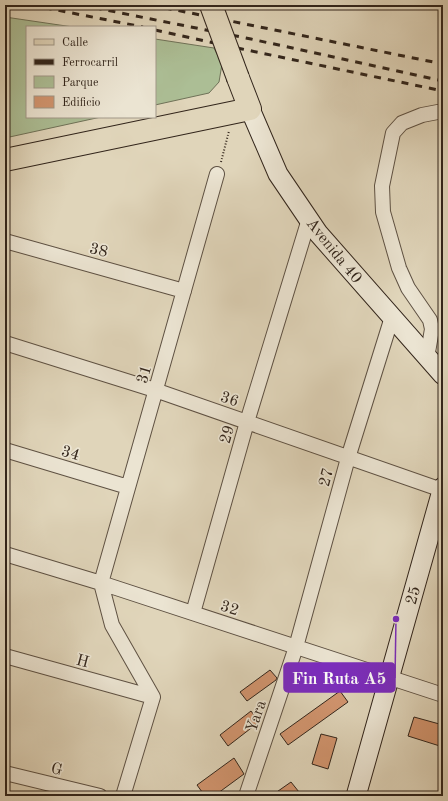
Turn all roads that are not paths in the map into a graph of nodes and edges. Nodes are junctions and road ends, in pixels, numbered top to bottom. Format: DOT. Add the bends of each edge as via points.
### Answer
graph roads {
  1 [pos="211,5"];
  2 [pos="238,78"];
  3 [pos="242,111"];
  4 [pos="443,111"];
  5 [pos="203,119"];
  6 [pos="5,160"];
  7 [pos="217,174"];
  8 [pos="309,219"];
  9 [pos="5,241"];
  10 [pos="184,291"];
  11 [pos="392,317"];
  12 [pos="5,343"];
  13 [pos="427,358"];
  14 [pos="443,375"];
  15 [pos="156,390"];
  16 [pos="247,422"];
  17 [pos="5,450"];
  18 [pos="348,458"];
  19 [pos="128,487"];
  20 [pos="443,489"];
  21 [pos="5,554"];
  22 [pos="101,583"];
  23 [pos="193,613"];
  24 [pos="296,647"];
  25 [pos="5,656"];
  26 [pos="388,678"];
  27 [pos="443,695"];
  28 [pos="153,697"];
  29 [pos="5,773"];
  30 [pos="100,796"];
  31 [pos="123,796"];
  32 [pos="246,796"];
  33 [pos="356,796"];
  1 -- 2 [label="main road, bridge"];
  2 -- 3 [label="main road"];
  2 -- 5 [label="main road" via="224,104"];
  3 -- 5 [label="main road"];
  3 -- 8 [label="main road, Avenida 40" via="278,174"];
  4 -- 13 [label="street" via="422,115 402,123 393,134 382,186 384,212 399,268 408,288 430,320 432,329"];
  5 -- 6 [label="main road"];
  7 -- 10 [label="street, 31"];
  8 -- 11 [label="main road, Avenida 40" via="318,233"];
  8 -- 16 [label="street, 29"];
  9 -- 10 [label="street, 38"];
  10 -- 15 [label="street, 31"];
  11 -- 13 [label="main road, Avenida 40"];
  11 -- 18 [label="street, 27"];
  12 -- 15 [label="street, 36"];
  13 -- 14 [label="main road, Avenida 40"];
  15 -- 16 [label="street, 36"];
  15 -- 19 [label="street, 31"];
  16 -- 18 [label="street, 36"];
  16 -- 23 [label="street, 29"];
  17 -- 19 [label="street, 34"];
  18 -- 20 [label="street, 36"];
  18 -- 24 [label="street, 27"];
  19 -- 22 [label="street, 31"];
  20 -- 26 [label="main road, 25"];
  21 -- 22 [label="street, 32"];
  22 -- 23 [label="street, 32"];
  22 -- 28 [label="street" via="112,625"];
  23 -- 24 [label="street, 32"];
  24 -- 26 [label="street, 32"];
  24 -- 32 [label="street, Yara"];
  25 -- 28 [label="street, H"];
  26 -- 27 [label="street, 32"];
  26 -- 33 [label="main road, 25"];
  28 -- 31 [label="street"];
  29 -- 30 [label="street, G"];
}
